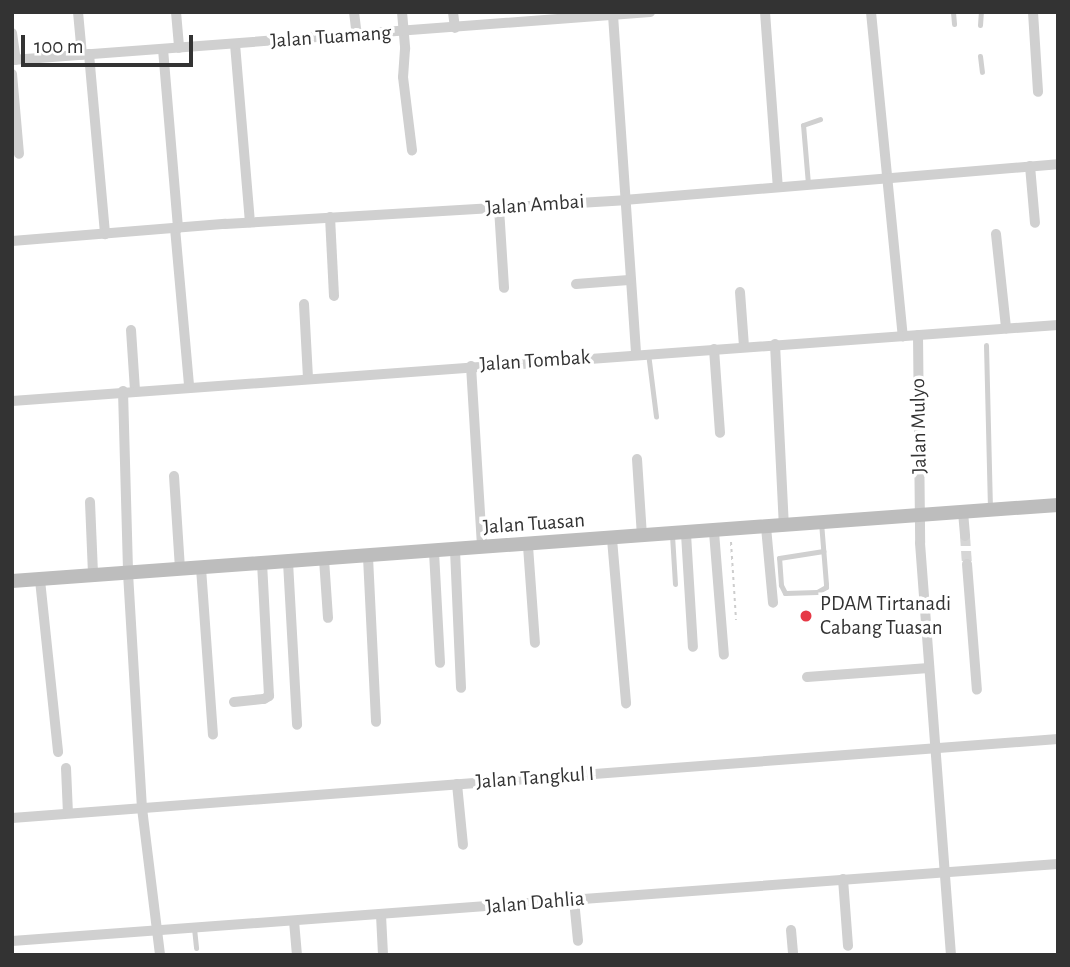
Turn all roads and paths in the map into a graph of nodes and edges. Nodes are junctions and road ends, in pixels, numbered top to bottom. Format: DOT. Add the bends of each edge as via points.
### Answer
graph roads {
  1 [pos="78,12"];
  2 [pos="176,12"];
  3 [pos="354,12"];
  4 [pos="402,12"];
  5 [pos="453,12"];
  6 [pos="650,12"];
  7 [pos="765,12"];
  8 [pos="872,12"];
  9 [pos="953,12"];
  10 [pos="1033,12"];
  11 [pos="984,13"];
  12 [pos="581,15"];
  13 [pos="613,15"];
  14 [pos="528,17"];
  15 [pos="954,24"];
  16 [pos="980,25"];
  17 [pos="455,28"];
  18 [pos="404,31"];
  19 [pos="12,33"];
  20 [pos="357,35"];
  21 [pos="235,44"];
  22 [pos="179,48"];
  23 [pos="163,49"];
  24 [pos="86,55"];
  25 [pos="981,55"];
  26 [pos="14,60"];
  27 [pos="982,72"];
  28 [pos="12,74"];
  29 [pos="1038,92"];
  30 [pos="820,119"];
  31 [pos="412,150"];
  32 [pos="19,153"];
  33 [pos="1058,164"];
  34 [pos="1030,166"];
  35 [pos="889,177"];
  36 [pos="808,184"];
  37 [pos="778,187"];
  38 [pos="624,200"];
  39 [pos="499,208"];
  40 [pos="330,217"];
  41 [pos="250,222"];
  42 [pos="1035,223"];
  43 [pos="177,228"];
  44 [pos="105,234"];
  45 [pos="996,234"];
  46 [pos="12,242"];
  47 [pos="629,280"];
  48 [pos="576,284"];
  49 [pos="504,288"];
  50 [pos="740,292"];
  51 [pos="334,296"];
  52 [pos="304,304"];
  53 [pos="1058,325"];
  54 [pos="1006,328"];
  55 [pos="131,330"];
  56 [pos="918,335"];
  57 [pos="903,336"];
  58 [pos="775,344"];
  59 [pos="986,345"];
  60 [pos="744,346"];
  61 [pos="714,349"];
  62 [pos="642,353"];
  63 [pos="471,366"];
  64 [pos="308,377"];
  65 [pos="189,386"];
  66 [pos="135,390"];
  67 [pos="123,391"];
  68 [pos="12,401"];
  69 [pos="656,416"];
  70 [pos="720,433"];
  71 [pos="637,459"];
  72 [pos="174,476"];
  73 [pos="89,502"];
  74 [pos="1058,505"];
  75 [pos="990,509"];
  76 [pos="963,512"];
  77 [pos="920,516"];
  78 [pos="821,522"];
  79 [pos="785,525"];
  80 [pos="765,527"];
  81 [pos="730,530"];
  82 [pos="713,532"];
  83 [pos="679,534"];
  84 [pos="965,536"];
  85 [pos="642,537"];
  86 [pos="612,539"];
  87 [pos="528,546"];
  88 [pos="482,548"];
  89 [pos="455,550"];
  90 [pos="823,551"];
  91 [pos="434,552"];
  92 [pos="368,557"];
  93 [pos="324,559"];
  94 [pos="288,562"];
  95 [pos="262,564"];
  96 [pos="967,564"];
  97 [pos="201,568"];
  98 [pos="180,569"];
  99 [pos="128,573"];
  100 [pos="93,575"];
  101 [pos="40,580"];
  102 [pos="12,581"];
  103 [pos="675,584"];
  104 [pos="773,603"];
  105 [pos="328,618"];
  106 [pos="736,620"];
  107 [pos="534,643"];
  108 [pos="693,647"];
  109 [pos="724,655"];
  110 [pos="440,663"];
  111 [pos="929,668"];
  112 [pos="807,677"];
  113 [pos="461,688"];
  114 [pos="977,690"];
  115 [pos="234,702"];
  116 [pos="626,703"];
  117 [pos="376,722"];
  118 [pos="297,725"];
  119 [pos="213,735"];
  120 [pos="1058,739"];
  121 [pos="934,748"];
  122 [pos="58,752"];
  123 [pos="66,768"];
  124 [pos="457,784"];
  125 [pos="142,808"];
  126 [pos="68,813"];
  127 [pos="12,817"];
  128 [pos="463,845"];
  129 [pos="1058,864"];
  130 [pos="943,872"];
  131 [pos="843,879"];
  132 [pos="574,900"];
  133 [pos="380,915"];
  134 [pos="295,921"];
  135 [pos="194,928"];
  136 [pos="158,930"];
  137 [pos="791,930"];
  138 [pos="12,941"];
  139 [pos="578,941"];
  140 [pos="848,946"];
  141 [pos="197,948"];
  142 [pos="160,955"];
  143 [pos="298,955"];
  144 [pos="383,955"];
  145 [pos="793,955"];
  146 [pos="951,955"];
  1 -- 24 [label="street"];
  2 -- 22 [label="street"];
  3 -- 20 [label="street"];
  4 -- 18 [label="street"];
  5 -- 17 [label="street"];
  6 -- 13 [label="street, Jalan Tuamang"];
  7 -- 37 [label="street"];
  8 -- 35 [label="street"];
  9 -- 15 [label="lane"];
  10 -- 29 [label="street"];
  11 -- 16 [label="lane"];
  12 -- 13 [label="street, Jalan Tuamang"];
  12 -- 14 [label="street, Jalan Tuamang"];
  13 -- 38 [label="street"];
  14 -- 17 [label="street, Jalan Tuamang"];
  17 -- 18 [label="street, Jalan Tuamang"];
  18 -- 20 [label="street, Jalan Tuamang"];
  18 -- 31 [label="street" via="403,77"];
  19 -- 26 [label="street"];
  20 -- 21 [label="street, Jalan Tuamang"];
  21 -- 22 [label="street, Jalan Tuamang"];
  21 -- 41 [label="street"];
  22 -- 23 [label="street, Jalan Tuamang"];
  23 -- 24 [label="street, Jalan Tuamang"];
  23 -- 43 [label="street"];
  24 -- 26 [label="street, Jalan Tuamang"];
  24 -- 44 [label="street"];
  25 -- 27 [label="lane"];
  28 -- 32 [label="street"];
  30 -- 36 [label="lane" via="803,125"];
  33 -- 34 [label="street, Jalan Ambai"];
  34 -- 35 [label="street, Jalan Ambai"];
  34 -- 42 [label="street"];
  35 -- 36 [label="street, Jalan Ambai"];
  35 -- 57 [label="street"];
  36 -- 37 [label="street, Jalan Ambai"];
  37 -- 38 [label="street, Jalan Ambai"];
  38 -- 39 [label="street, Jalan Ambai"];
  38 -- 47 [label="street"];
  39 -- 40 [label="street, Jalan Ambai"];
  39 -- 49 [label="street"];
  40 -- 41 [label="street, Jalan Ambai"];
  40 -- 51 [label="street"];
  41 -- 43 [label="street, Jalan Ambai"];
  43 -- 44 [label="street, Jalan Ambai"];
  43 -- 65 [label="street"];
  44 -- 46 [label="street, Jalan Ambai"];
  45 -- 54 [label="street"];
  47 -- 48 [label="street"];
  47 -- 62 [label="street"];
  50 -- 60 [label="street"];
  52 -- 64 [label="street"];
  53 -- 54 [label="street, Jalan Tombak"];
  54 -- 56 [label="street, Jalan Tombak"];
  55 -- 66 [label="street"];
  56 -- 57 [label="street, Jalan Tombak"];
  56 -- 77 [label="street, Jalan Mulyo"];
  57 -- 58 [label="street, Jalan Tombak"];
  58 -- 60 [label="street, Jalan Tombak"];
  58 -- 79 [label="street"];
  59 -- 75 [label="lane"];
  60 -- 61 [label="street, Jalan Tombak"];
  61 -- 62 [label="street, Jalan Tombak"];
  61 -- 70 [label="street"];
  62 -- 63 [label="street, Jalan Tombak"];
  62 -- 69 [label="lane"];
  63 -- 64 [label="street, Jalan Tombak"];
  63 -- 88 [label="street"];
  64 -- 65 [label="street, Jalan Tombak"];
  65 -- 66 [label="street, Jalan Tombak"];
  66 -- 67 [label="street, Jalan Tombak"];
  67 -- 68 [label="street, Jalan Tombak"];
  67 -- 99 [label="street"];
  71 -- 85 [label="street"];
  72 -- 98 [label="street"];
  73 -- 100 [label="street"];
  74 -- 75 [label="street, Jalan Tuasan"];
  75 -- 76 [label="street, Jalan Tuasan"];
  76 -- 77 [label="street, Jalan Tuasan"];
  76 -- 84 [label="street"];
  77 -- 78 [label="street, Jalan Tuasan"];
  77 -- 111 [label="street, Jalan Mulyo"];
  78 -- 79 [label="street, Jalan Tuasan"];
  78 -- 90 [label="lane"];
  79 -- 80 [label="street, Jalan Tuasan"];
  80 -- 81 [label="street, Jalan Tuasan"];
  80 -- 104 [label="street"];
  81 -- 82 [label="street, Jalan Tuasan"];
  81 -- 106 [label="path"];
  82 -- 83 [label="street, Jalan Tuasan"];
  82 -- 109 [label="street"];
  83 -- 85 [label="street, Jalan Tuasan"];
  83 -- 103 [label="lane"];
  83 -- 108 [label="street"];
  85 -- 86 [label="street, Jalan Tuasan"];
  86 -- 87 [label="street, Jalan Tuasan"];
  86 -- 116 [label="street"];
  87 -- 88 [label="street, Jalan Tuasan"];
  87 -- 107 [label="street"];
  88 -- 89 [label="street, Jalan Tuasan"];
  89 -- 91 [label="street, Jalan Tuasan"];
  89 -- 113 [label="street"];
  90 -- 90 [label="lane" via="825,588 785,593 779,558"];
  91 -- 92 [label="street, Jalan Tuasan"];
  91 -- 110 [label="street"];
  92 -- 93 [label="street, Jalan Tuasan"];
  92 -- 117 [label="street"];
  93 -- 94 [label="street, Jalan Tuasan"];
  93 -- 105 [label="street"];
  94 -- 95 [label="street, Jalan Tuasan"];
  94 -- 118 [label="street"];
  95 -- 97 [label="street, Jalan Tuasan"];
  95 -- 115 [label="street" via="269,696"];
  96 -- 114 [label="street"];
  97 -- 98 [label="street, Jalan Tuasan"];
  97 -- 119 [label="street"];
  98 -- 99 [label="street, Jalan Tuasan"];
  99 -- 100 [label="street, Jalan Tuasan"];
  99 -- 125 [label="street"];
  100 -- 101 [label="street, Jalan Tuasan"];
  101 -- 102 [label="street, Jalan Tuasan"];
  101 -- 122 [label="street"];
  111 -- 112 [label="street"];
  111 -- 121 [label="street, Jalan Mulyo"];
  120 -- 121 [label="street, Jalan Tangkul I"];
  121 -- 124 [label="street, Jalan Tangkul I"];
  121 -- 130 [label="street, Jalan Mulyo"];
  123 -- 126 [label="street"];
  124 -- 125 [label="street, Jalan Tangkul I"];
  124 -- 128 [label="street"];
  125 -- 126 [label="street, Jalan Tangkul I"];
  125 -- 136 [label="street"];
  126 -- 127 [label="street, Jalan Tangkul I"];
  129 -- 130 [label="street, Jalan Dahlia"];
  130 -- 131 [label="street, Jalan Dahlia"];
  130 -- 146 [label="street, Jalan Mulyo"];
  131 -- 132 [label="street, Jalan Dahlia"];
  131 -- 140 [label="street"];
  132 -- 133 [label="street, Jalan Dahlia"];
  132 -- 139 [label="street"];
  133 -- 134 [label="street, Jalan Dahlia"];
  133 -- 144 [label="street"];
  134 -- 135 [label="street, Jalan Dahlia" via="244,929"];
  134 -- 143 [label="street"];
  135 -- 136 [label="street, Jalan Dahlia"];
  135 -- 141 [label="lane"];
  136 -- 138 [label="street, Jalan Dahlia"];
  136 -- 142 [label="street"];
  137 -- 145 [label="street"];
}
